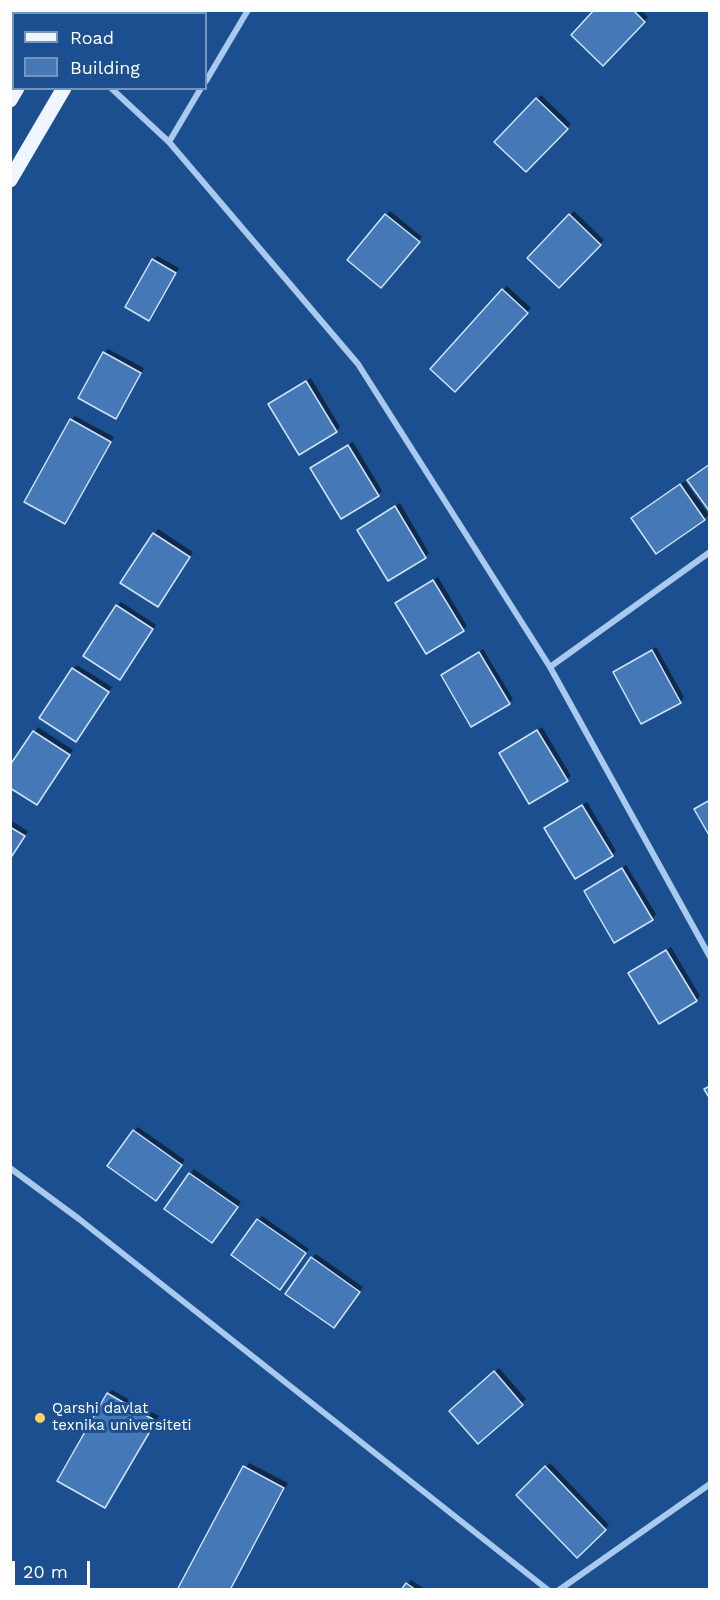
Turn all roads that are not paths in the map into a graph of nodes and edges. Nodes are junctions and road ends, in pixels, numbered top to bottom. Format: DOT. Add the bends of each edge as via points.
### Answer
graph roads {
  1 [pos="248,10"];
  2 [pos="207,79"];
  3 [pos="63,90"];
  4 [pos="113,90"];
  5 [pos="200,90"];
  6 [pos="169,142"];
  7 [pos="10,180"];
  8 [pos="710,552"];
  9 [pos="550,667"];
  10 [pos="710,957"];
  11 [pos="10,1168"];
  12 [pos="710,1484"];
  13 [pos="548,1590"];
  14 [pos="559,1590"];
  1 -- 2 [label="street"];
  3 -- 7 [label="main road"];
  4 -- 6 [label="street"];
  5 -- 6 [label="street"];
  6 -- 9 [label="street" via="358,364"];
  8 -- 9 [label="street"];
  9 -- 10 [label="street"];
  11 -- 13 [label="street"];
  12 -- 14 [label="street"];
}
